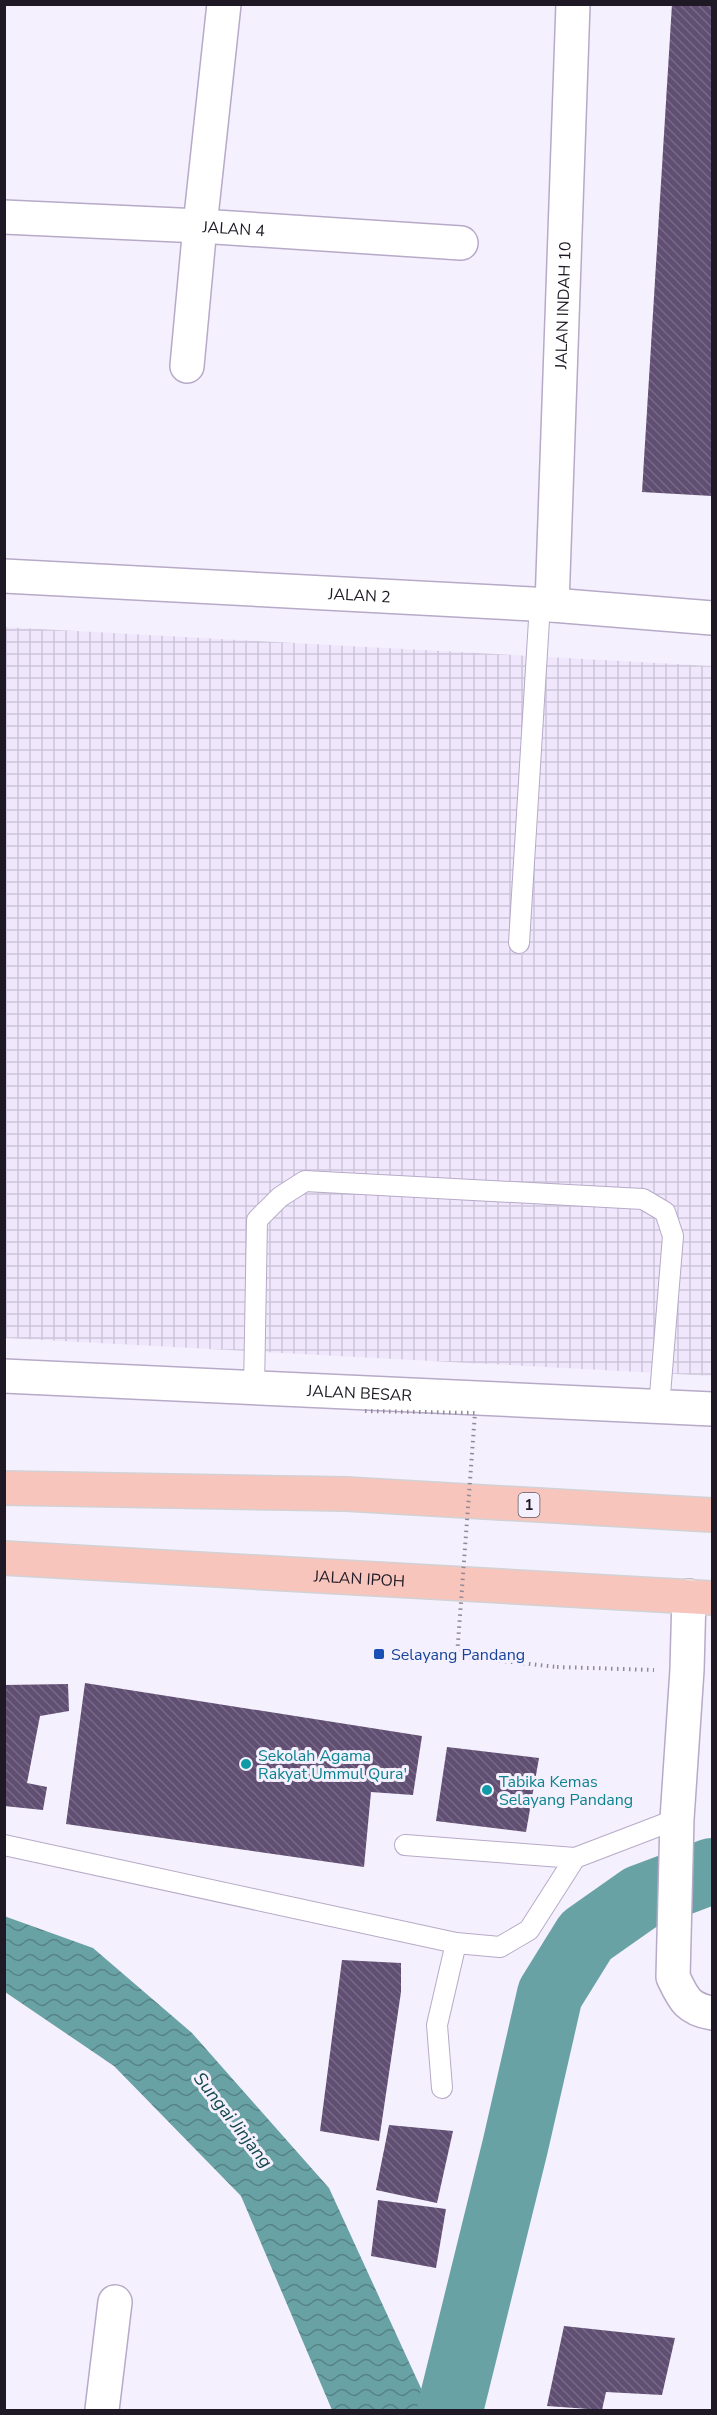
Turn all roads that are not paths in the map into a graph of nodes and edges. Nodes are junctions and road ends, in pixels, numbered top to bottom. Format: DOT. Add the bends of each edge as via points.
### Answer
graph roads {
  1 [pos="225,4"];
  2 [pos="573,4"];
  3 [pos="4,217"];
  4 [pos="200,226"];
  5 [pos="461,243"];
  6 [pos="187,366"];
  7 [pos="4,576"];
  8 [pos="546,604"];
  9 [pos="712,618"];
  10 [pos="519,943"];
  11 [pos="4,1376"];
  12 [pos="254,1389"];
  13 [pos="659,1407"];
  14 [pos="712,1409"];
  15 [pos="4,1477"];
  16 [pos="4,1488"];
  17 [pos="154,1491"];
  18 [pos="712,1515"];
  19 [pos="4,1558"];
  20 [pos="251,1572"];
  21 [pos="4,1573"];
  22 [pos="701,1597"];
  23 [pos="677,1831"];
  24 [pos="4,1845"];
  25 [pos="405,1845"];
  26 [pos="574,1858"];
  27 [pos="456,1943"];
  28 [pos="712,2013"];
  29 [pos="442,2088"];
  30 [pos="115,2302"];
  31 [pos="102,2410"];
  1 -- 4 [label="street"];
  2 -- 8 [label="street, JALAN INDAH 10"];
  3 -- 4 [label="street, JALAN 4"];
  4 -- 5 [label="street, JALAN 4"];
  4 -- 6 [label="street"];
  7 -- 8 [label="street, JALAN 2"];
  8 -- 9 [label="street, JALAN 2"];
  8 -- 10 [label="lane"];
  11 -- 12 [label="street, JALAN BESAR"];
  12 -- 13 [label="street, JALAN BESAR"];
  12 -- 13 [label="lane" via="257,1220 280,1197 305,1181 643,1199 665,1212 673,1236"];
  13 -- 14 [label="street, JALAN BESAR"];
  15 -- 17 [label="highway"];
  16 -- 17 [label="highway, 1"];
  17 -- 18 [label="highway, 1" via="346,1494"];
  19 -- 20 [label="highway, JALAN IPOH"];
  20 -- 21 [label="highway"];
  20 -- 22 [label="highway, JALAN IPOH"];
  22 -- 23 [label="street" via="687,1670"];
  23 -- 26 [label="lane"];
  23 -- 28 [label="street" via="673,1977 684,2001"];
  24 -- 27 [label="lane"];
  25 -- 26 [label="lane"];
  26 -- 27 [label="lane" via="529,1930 500,1947"];
  27 -- 29 [label="lane" via="437,2025"];
  30 -- 31 [label="street"];
}
